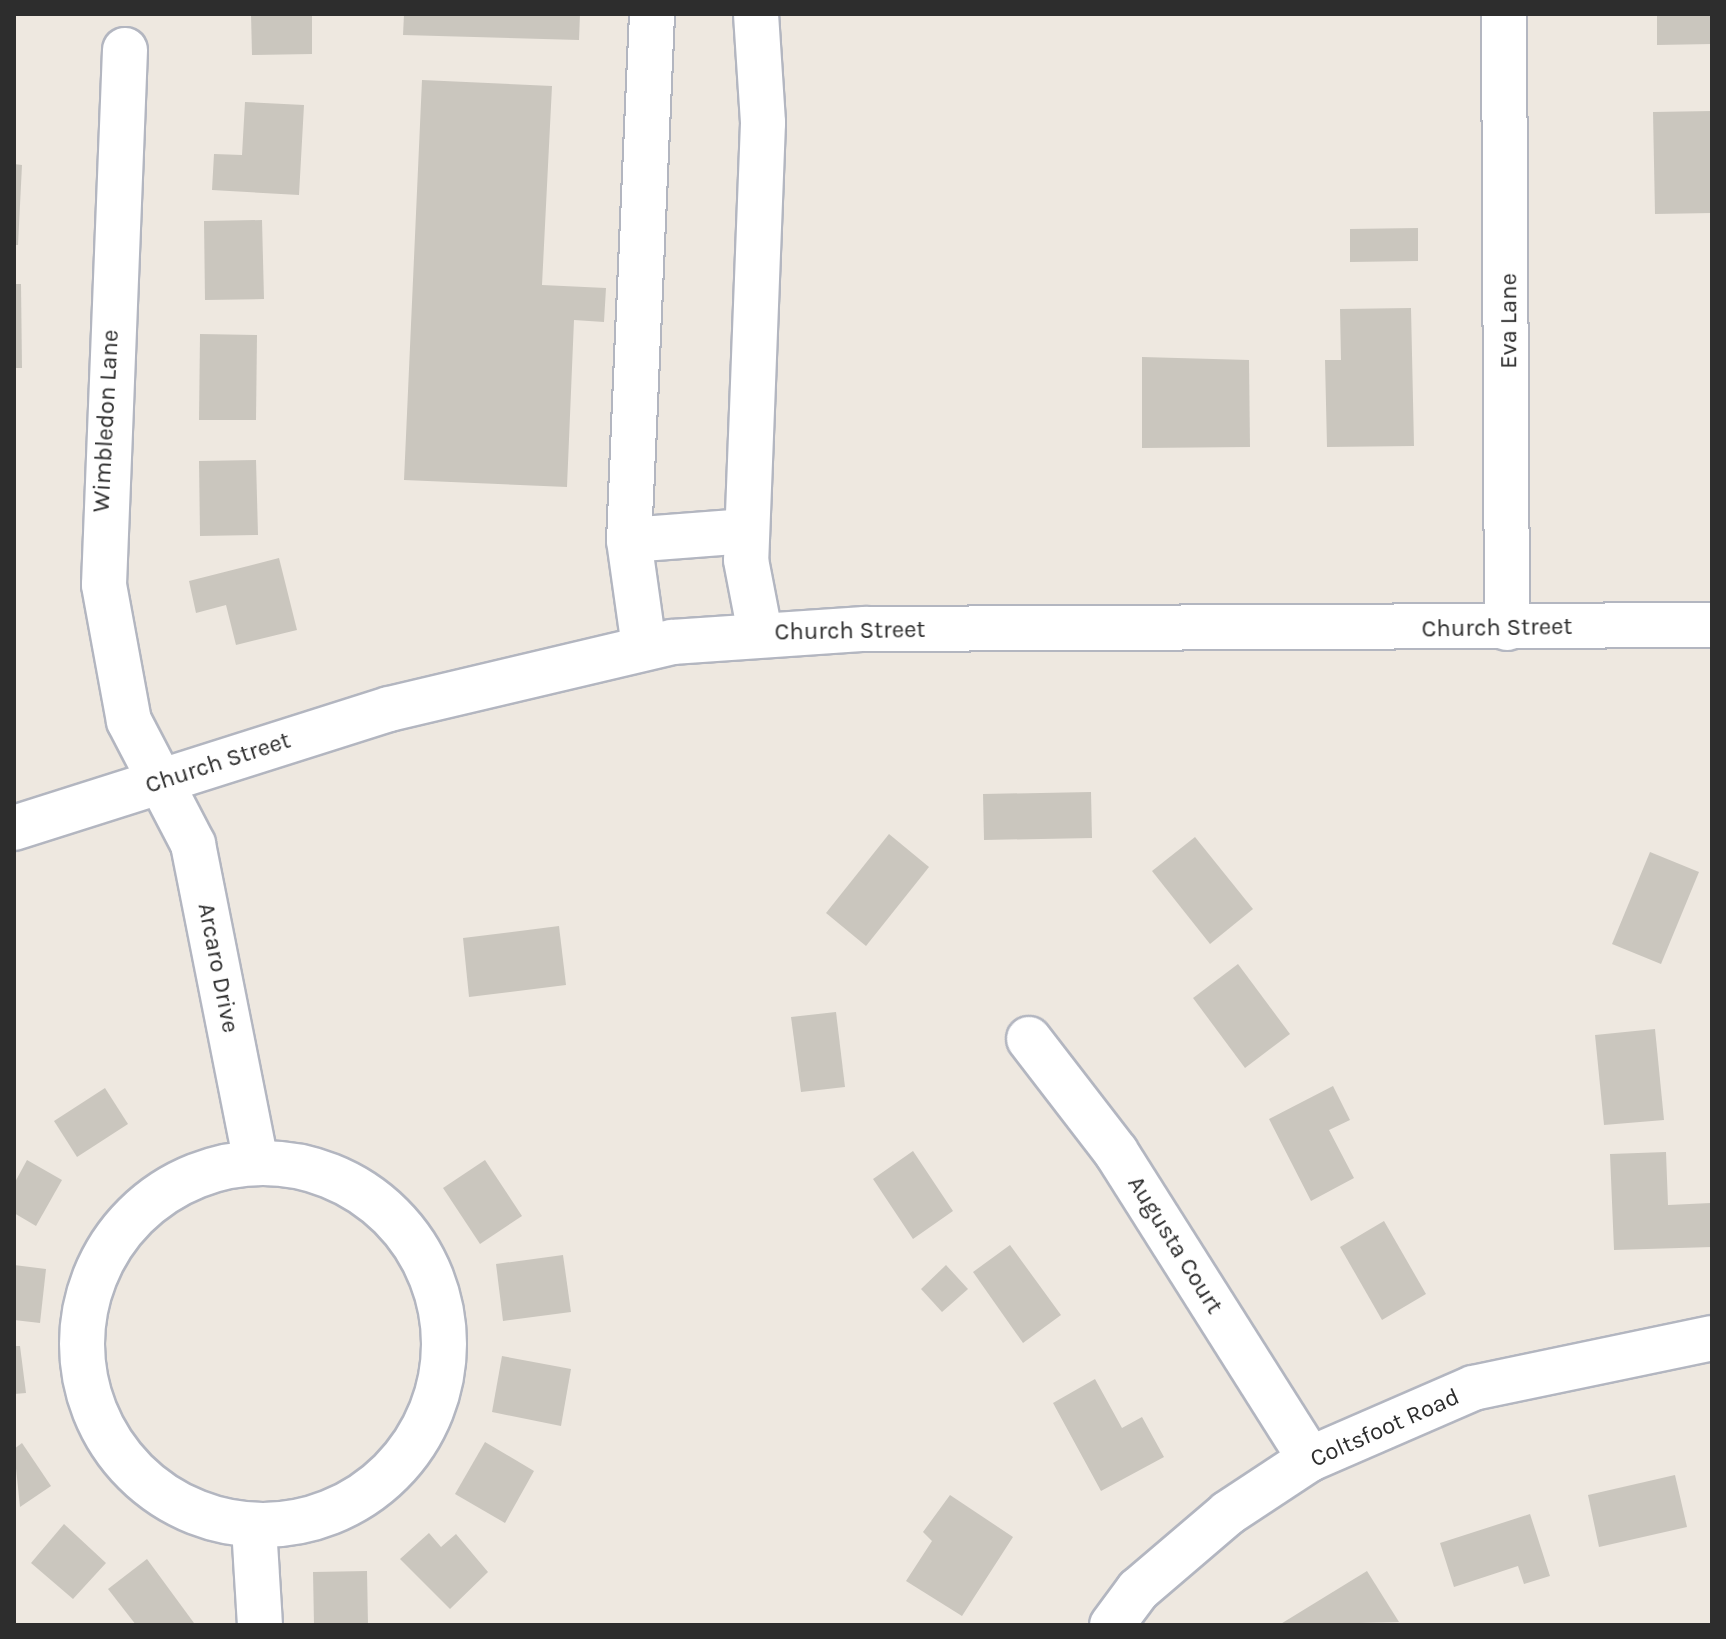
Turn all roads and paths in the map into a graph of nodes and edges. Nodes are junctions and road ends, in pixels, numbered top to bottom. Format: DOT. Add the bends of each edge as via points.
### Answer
graph roads {
  1 [pos="652,14"];
  2 [pos="756,14"];
  3 [pos="1504,14"];
  4 [pos="125,50"];
  5 [pos="747,531"];
  6 [pos="629,540"];
  7 [pos="1712,625"];
  8 [pos="1507,628"];
  9 [pos="760,633"];
  10 [pos="644,647"];
  11 [pos="161,781"];
  12 [pos="14,828"];
  13 [pos="1029,1039"];
  14 [pos="256,1161"];
  15 [pos="1712,1338"];
  16 [pos="1310,1459"];
  17 [pos="254,1527"];
  18 [pos="260,1625"];
  19 [pos="1112,1625"];
  1 -- 6 [label="street"];
  2 -- 5 [label="street" via="763,123"];
  3 -- 8 [label="street, Eva Lane"];
  4 -- 11 [label="street, Wimbledon Lane" via="104,585 129,721"];
  5 -- 6 [label="street"];
  5 -- 9 [label="street"];
  6 -- 10 [label="street"];
  7 -- 8 [label="street, Church Street"];
  8 -- 9 [label="street, Church Street"];
  9 -- 10 [label="street, Church Street"];
  10 -- 11 [label="street, Church Street" via="420,700"];
  11 -- 12 [label="street, Church Street"];
  11 -- 14 [label="street, Arcaro Drive" via="193,844"];
  13 -- 16 [label="street, Augusta Court" via="1116,1152"];
  14 -- 17 [label="street" via="196,1174 143,1206 99,1269 83,1312 82,1374 103,1433 141,1482 194,1514"];
  14 -- 17 [label="street" via="314,1169 367,1194 409,1235 436,1287 445,1345 435,1404 408,1455 376,1486 313,1520"];
  15 -- 16 [label="street, Coltsfoot Road" via="1473,1388"];
  16 -- 19 [label="street, Coltsfoot Road" via="1217,1523 1138,1590"];
  17 -- 18 [label="street"];
}
